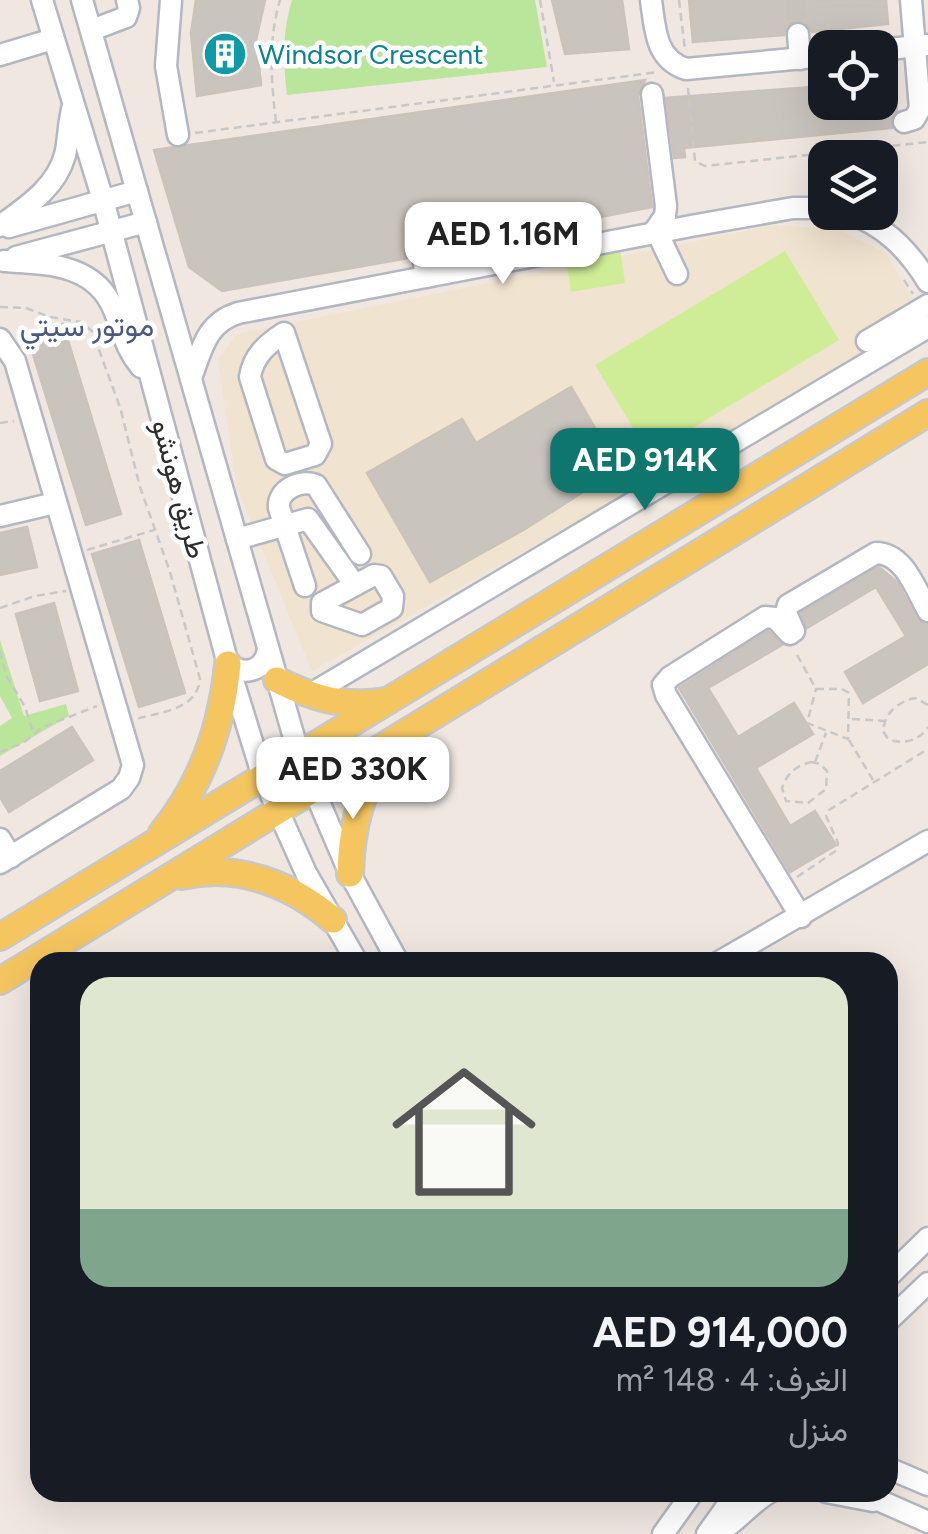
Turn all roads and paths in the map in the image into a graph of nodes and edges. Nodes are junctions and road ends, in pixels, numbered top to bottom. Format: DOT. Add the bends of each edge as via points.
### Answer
graph roads {
  1 [pos="42,0"];
  2 [pos="82,0"];
  3 [pos="127,0"];
  4 [pos="171,0"];
  5 [pos="280,0"];
  6 [pos="540,0"];
  7 [pos="651,0"];
  8 [pos="679,0"];
  9 [pos="912,0"];
  10 [pos="92,30"];
  11 [pos="798,34"];
  12 [pos="53,39"];
  13 [pos="922,46"];
  14 [pos="0,55"];
  15 [pos="808,58"];
  16 [pos="800,59"];
  17 [pos="686,69"];
  18 [pos="554,84"];
  19 [pos="73,104"];
  20 [pos="276,122"];
  21 [pos="904,122"];
  22 [pos="178,135"];
  23 [pos="928,142"];
  24 [pos="137,191"];
  25 [pos="102,200"];
  26 [pos="808,208"];
  27 [pos="146,222"];
  28 [pos="692,226"];
  29 [pos="0,228"];
  30 [pos="110,230"];
  31 [pos="883,230"];
  32 [pos="655,233"];
  33 [pos="2,261"];
  34 [pos="899,270"];
  35 [pos="448,272"];
  36 [pos="676,274"];
  37 [pos="426,276"];
  38 [pos="928,282"];
  39 [pos="277,305"];
  40 [pos="0,307"];
  41 [pos="926,314"];
  42 [pos="284,333"];
  43 [pos="0,339"];
  44 [pos="867,341"];
  45 [pos="256,358"];
  46 [pos="296,364"];
  47 [pos="928,372"];
  48 [pos="148,373"];
  49 [pos="192,378"];
  50 [pos="928,414"];
  51 [pos="56,503"];
  52 [pos="333,511"];
  53 [pos="0,516"];
  54 [pos="312,524"];
  55 [pos="285,528"];
  56 [pos="238,542"];
  57 [pos="360,554"];
  58 [pos="305,586"];
  59 [pos="928,611"];
  60 [pos="268,648"];
  61 [pos="0,651"];
  62 [pos="797,655"];
  63 [pos="228,664"];
  64 [pos="277,680"];
  65 [pos="816,689"];
  66 [pos="309,695"];
  67 [pos="391,700"];
  68 [pos="113,701"];
  69 [pos="928,705"];
  70 [pos="850,718"];
  71 [pos="884,721"];
  72 [pos="120,723"];
  73 [pos="928,727"];
  74 [pos="827,732"];
  75 [pos="33,733"];
  76 [pos="405,733"];
  77 [pos="848,739"];
  78 [pos="928,749"];
  79 [pos="0,752"];
  80 [pos="300,755"];
  81 [pos="815,762"];
  82 [pos="263,777"];
  83 [pos="874,782"];
  84 [pos="312,789"];
  85 [pos="276,810"];
  86 [pos="928,841"];
  87 [pos="154,843"];
  88 [pos="4,853"];
  89 [pos="350,874"];
  90 [pos="167,880"];
  91 [pos="782,886"];
  92 [pos="801,917"];
  93 [pos="333,920"];
  94 [pos="0,937"];
  95 [pos="49,952"];
  96 [pos="351,952"];
  97 [pos="393,952"];
  98 [pos="737,952"];
  99 [pos="30,964"];
  100 [pos="0,982"];
  101 [pos="928,1238"];
  102 [pos="898,1266"];
  103 [pos="928,1283"];
  104 [pos="898,1312"];
  105 [pos="898,1470"];
  106 [pos="928,1485"];
  107 [pos="679,1502"];
  108 [pos="685,1502"];
  109 [pos="731,1502"];
  110 [pos="754,1502"];
  111 [pos="882,1502"];
  112 [pos="676,1514"];
  113 [pos="928,1522"];
  114 [pos="663,1534"];
  115 [pos="710,1534"];
  1 -- 12 [label="street, طريق هونشو"];
  2 -- 10 [label="street, طريق هونشو"];
  3 -- 10 [label="street" via="126,17"];
  4 -- 22 [label="street" via="166,66"];
  5 -- 20 [label="path" via="271,40"];
  6 -- 18 [label="path"];
  7 -- 17 [label="street" via="663,53"];
  8 -- 17 [label="path"];
  9 -- 13 [label="street"];
  10 -- 24 [label="street, طريق هونشو"];
  11 -- 16 [label="street"];
  12 -- 14 [label="street"];
  12 -- 19 [label="street, طريق هونشو"];
  13 -- 21 [label="street" via="920,110"];
  15 -- 16 [label="street"];
  16 -- 17 [label="street"];
  17 -- 18 [label="path"];
  17 -- 23 [label="path" via="693,152 705,166"];
  18 -- 20 [label="path"];
  19 -- 25 [label="street, طريق هونشو"];
  19 -- 29 [label="street" via="58,173"];
  20 -- 22 [label="path"];
  24 -- 25 [label="street"];
  24 -- 27 [label="street, طريق هونشو"];
  25 -- 29 [label="street"];
  25 -- 30 [label="street, طريق هونشو"];
  26 -- 28 [label="street"];
  27 -- 30 [label="street"];
  27 -- 49 [label="street, طريق هونشو"];
  28 -- 32 [label="street"];
  28 -- 32 [label="street" via="673,210 654,93 666,206"];
  30 -- 33 [label="street"];
  30 -- 48 [label="street, طريق هونشو"];
  31 -- 38 [label="street"];
  32 -- 35 [label="street"];
  32 -- 36 [label="street"];
  33 -- 48 [label="street" via="60,265 85,276 106,296 129,352"];
  34 -- 41 [label="path"];
  35 -- 37 [label="street"];
  35 -- 37 [label="street" via="439,233 424,232"];
  37 -- 39 [label="street"];
  39 -- 42 [label="street"];
  39 -- 49 [label="street" via="217,322"];
  40 -- 72 [label="path" via="82,322 92,331 170,572 198,692 185,705"];
  41 -- 44 [label="street"];
  41 -- 66 [label="street"];
  42 -- 45 [label="street"];
  42 -- 46 [label="street"];
  43 -- 51 [label="street" via="15,362"];
  45 -- 46 [label="street" via="277,354"];
  45 -- 46 [label="street" via="252,382 276,459 285,464 315,455 321,444"];
  47 -- 67 [label="main road"];
  48 -- 63 [label="street, طريق هونشو"];
  49 -- 56 [label="street, طريق هونشو"];
  50 -- 76 [label="main road"];
  51 -- 53 [label="street"];
  51 -- 68 [label="street"];
  52 -- 54 [label="street"];
  52 -- 55 [label="street" via="320,488 305,482 280,494"];
  52 -- 57 [label="street"];
  54 -- 55 [label="street" via="306,519"];
  54 -- 55 [label="street" via="351,587 306,527"];
  55 -- 56 [label="street"];
  55 -- 58 [label="street"];
  56 -- 60 [label="street, طريق هونشو"];
  59 -- 91 [label="street" via="900,564 876,553 788,606 792,633 765,617 663,685"];
  60 -- 63 [label="street" via="254,670"];
  60 -- 64 [label="street, طريق هونشو"];
  61 -- 75 [label="path"];
  62 -- 65 [label="path"];
  63 -- 82 [label="street, طريق هونشو"];
  63 -- 87 [label="main road" via="206,760"];
  64 -- 66 [label="main road"];
  64 -- 80 [label="street, طريق هونشو"];
  65 -- 70 [label="path" via="847,691"];
  65 -- 74 [label="path" via="807,722"];
  66 -- 67 [label="main road" via="341,703"];
  67 -- 80 [label="main road"];
  68 -- 72 [label="street"];
  68 -- 75 [label="path"];
  69 -- 71 [label="path" via="909,699"];
  70 -- 71 [label="path"];
  70 -- 77 [label="path"];
  71 -- 73 [label="path" via="884,735 893,741 910,741"];
  72 -- 88 [label="street" via="132,765 126,784"];
  74 -- 77 [label="path"];
  74 -- 81 [label="path"];
  75 -- 79 [label="path"];
  76 -- 84 [label="main road"];
  76 -- 89 [label="main road" via="362,798"];
  77 -- 83 [label="path"];
  78 -- 83 [label="path"];
  80 -- 82 [label="main road"];
  80 -- 84 [label="street, طريق هونشو"];
  81 -- 81 [label="path" via="791,772 782,788 786,801 808,803 822,795 829,777"];
  82 -- 85 [label="street, طريق هونشو"];
  82 -- 87 [label="main road"];
  83 -- 91 [label="path" via="826,814 838,844 834,853"];
  84 -- 85 [label="main road"];
  84 -- 89 [label="street, طريق هونشو"];
  85 -- 90 [label="main road"];
  85 -- 93 [label="street, طريق هونشو"];
  86 -- 92 [label="street"];
  87 -- 94 [label="main road"];
  89 -- 97 [label="street, طريق هونشو"];
  90 -- 93 [label="main road" via="211,872 256,877 297,893"];
  90 -- 95 [label="main road"];
  91 -- 92 [label="street"];
  92 -- 98 [label="street"];
  93 -- 96 [label="street, طريق هونشو"];
  99 -- 100 [label="main road"];
  101 -- 102 [label="street"];
  103 -- 104 [label="street"];
  105 -- 106 [label="street"];
  107 -- 112 [label="street"];
  108 -- 112 [label="street"];
  109 -- 115 [label="street"];
  110 -- 115 [label="street"];
  111 -- 113 [label="street"];
  112 -- 114 [label="street"];
}
